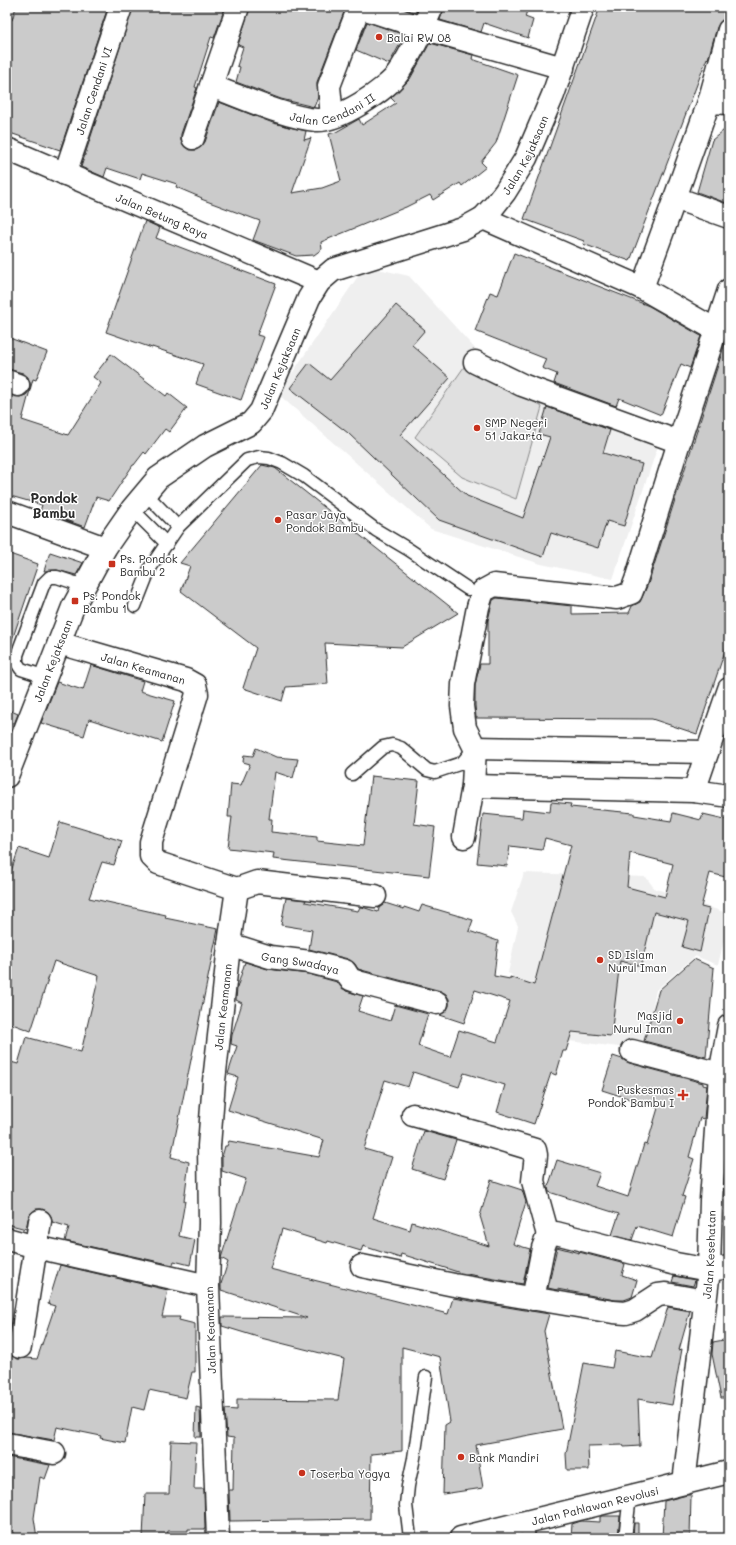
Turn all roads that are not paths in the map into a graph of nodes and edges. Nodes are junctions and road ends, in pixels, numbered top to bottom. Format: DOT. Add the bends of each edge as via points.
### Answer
graph roads {
  1 [pos="121,7"];
  2 [pos="238,7"];
  3 [pos="359,7"];
  4 [pos="432,7"];
  5 [pos="583,7"];
  6 [pos="423,28"];
  7 [pos="729,30"];
  8 [pos="563,68"];
  9 [pos="211,86"];
  10 [pos="719,102"];
  11 [pos="332,116"];
  12 [pos="193,138"];
  13 [pos="7,149"];
  14 [pos="65,174"];
  15 [pos="676,198"];
  16 [pos="729,217"];
  17 [pos="483,218"];
  18 [pos="318,282"];
  19 [pos="642,288"];
  20 [pos="729,290"];
  21 [pos="716,330"];
  22 [pos="475,362"];
  23 [pos="679,442"];
  24 [pos="138,501"];
  25 [pos="7,512"];
  26 [pos="178,527"];
  27 [pos="167,544"];
  28 [pos="105,548"];
  29 [pos="84,586"];
  30 [pos="468,589"];
  31 [pos="135,606"];
  32 [pos="59,643"];
  33 [pos="46,676"];
  34 [pos="729,689"];
  35 [pos="475,748"];
  36 [pos="707,752"];
  37 [pos="352,774"];
  38 [pos="7,776"];
  39 [pos="473,786"];
  40 [pos="694,791"];
  41 [pos="729,796"];
  42 [pos="464,837"];
  43 [pos="237,889"];
  44 [pos="375,896"];
  45 [pos="229,944"];
  46 [pos="437,1003"];
  47 [pos="729,1026"];
  48 [pos="632,1051"];
  49 [pos="720,1074"];
  50 [pos="413,1115"];
  51 [pos="40,1221"];
  52 [pos="548,1235"];
  53 [pos="7,1239"];
  54 [pos="36,1247"];
  55 [pos="362,1266"];
  56 [pos="719,1268"];
  57 [pos="208,1286"];
  58 [pos="533,1299"];
  59 [pos="705,1301"];
  60 [pos="21,1347"];
  61 [pos="426,1377"];
  62 [pos="7,1444"];
  63 [pos="54,1453"];
  64 [pos="729,1472"];
  65 [pos="684,1483"];
  66 [pos="630,1496"];
  67 [pos="527,1530"];
  68 [pos="218,1538"];
  69 [pos="410,1538"];
  70 [pos="461,1538"];
  71 [pos="625,1538"];
  1 -- 14 [label="street, Jalan Cendani VI"];
  2 -- 9 [label="street"];
  3 -- 6 [label="street"];
  3 -- 11 [label="street" via="329,86"];
  4 -- 6 [label="street, Jalan Cendani II"];
  5 -- 8 [label="street, Jalan Kejaksaan"];
  6 -- 8 [label="street"];
  6 -- 11 [label="street, Jalan Cendani II" via="398,74 377,93 346,112"];
  7 -- 10 [label="street"];
  8 -- 17 [label="street, Jalan Kejaksaan" via="526,158 505,192"];
  9 -- 11 [label="street, Jalan Cendani II" via="289,115 317,120"];
  9 -- 12 [label="street"];
  10 -- 15 [label="street"];
  13 -- 14 [label="street, Jalan Betung Raya"];
  14 -- 18 [label="street, Jalan Betung Raya"];
  15 -- 16 [label="street"];
  15 -- 19 [label="street"];
  17 -- 18 [label="street, Jalan Kejaksaan" via="464,229 333,270"];
  17 -- 19 [label="street"];
  18 -- 24 [label="street, Jalan Kejaksaan" via="262,411 252,423 205,446 158,478"];
  19 -- 21 [label="street"];
  20 -- 21 [label="street"];
  21 -- 23 [label="street"];
  22 -- 23 [label="street" via="522,385"];
  23 -- 35 [label="street" via="631,593 617,598 494,584 482,591 462,706 465,728"];
  24 -- 26 [label="lane"];
  24 -- 27 [label="lane"];
  24 -- 28 [label="street, Jalan Kejaksaan"];
  25 -- 28 [label="street"];
  26 -- 27 [label="lane"];
  26 -- 30 [label="lane" via="247,460 269,458 304,476 376,530"];
  27 -- 31 [label="lane" via="150,568"];
  28 -- 29 [label="street, Jalan Kejaksaan"];
  29 -- 32 [label="street, Jalan Kejaksaan"];
  29 -- 33 [label="lane" via="57,577 50,577 44,583 17,655 17,663 22,669"];
  32 -- 33 [label="street, Jalan Kejaksaan"];
  32 -- 43 [label="street, Jalan Keamanan" via="186,680 194,685 197,694 151,842 151,856 158,863"];
  33 -- 38 [label="street, Jalan Kejaksaan"];
  34 -- 36 [label="street"];
  35 -- 36 [label="street"];
  35 -- 37 [label="lane" via="462,763 435,772 428,770 401,748 392,745 383,747"];
  35 -- 39 [label="street"];
  36 -- 40 [label="street"];
  39 -- 40 [label="street"];
  39 -- 42 [label="street"];
  40 -- 41 [label="street"];
  43 -- 44 [label="street" via="257,882"];
  43 -- 45 [label="street, Jalan Keamanan"];
  45 -- 46 [label="street, Gang Swadaya" via="270,957 310,962 345,971 350,979 361,983"];
  45 -- 57 [label="street, Jalan Keamanan" via="209,1146"];
  47 -- 49 [label="street, Jalan Kesehatan"];
  48 -- 49 [label="street"];
  49 -- 56 [label="street, Jalan Kesehatan" via="711,1200"];
  50 -- 52 [label="street" via="535,1150 533,1182"];
  51 -- 54 [label="street"];
  52 -- 56 [label="street" via="556,1232 676,1264"];
  52 -- 58 [label="street"];
  53 -- 54 [label="street"];
  54 -- 57 [label="street"];
  54 -- 60 [label="street"];
  55 -- 58 [label="street"];
  56 -- 59 [label="street, Jalan Kesehatan"];
  57 -- 68 [label="street, Jalan Keamanan"];
  58 -- 59 [label="street" via="626,1313 636,1310 658,1295 666,1294"];
  59 -- 65 [label="street, Jalan Kesehatan"];
  61 -- 69 [label="lane" via="406,1505"];
  62 -- 63 [label="street"];
  64 -- 65 [label="street, Jalan Pahlawan Revolusi"];
  65 -- 66 [label="street, Jalan Pahlawan Revolusi"];
  66 -- 67 [label="street, Jalan Pahlawan Revolusi"];
  66 -- 71 [label="lane"];
  67 -- 70 [label="street, Jalan Pahlawan Revolusi"];
}
